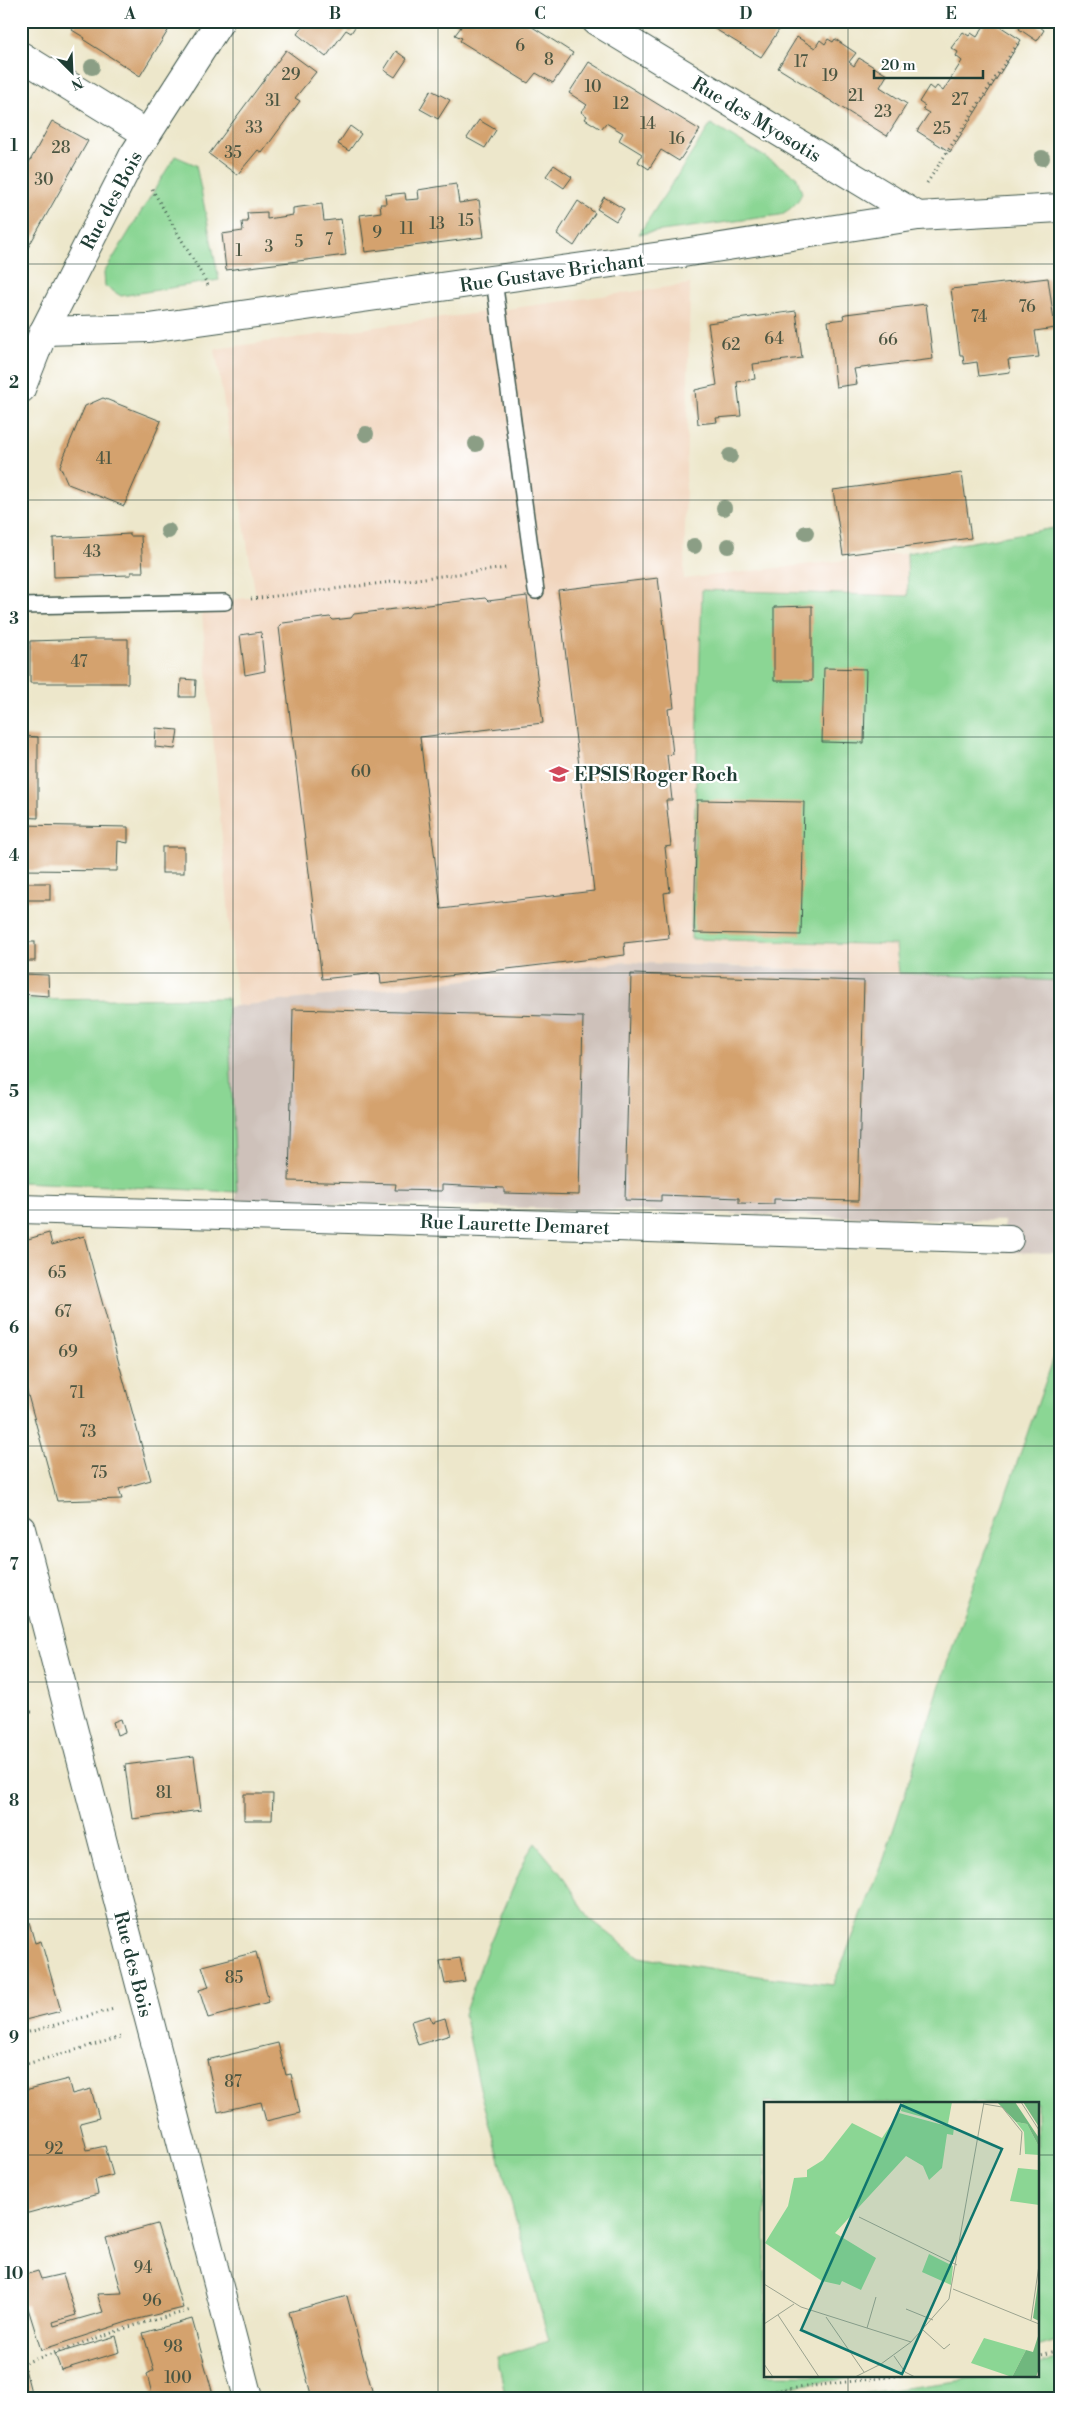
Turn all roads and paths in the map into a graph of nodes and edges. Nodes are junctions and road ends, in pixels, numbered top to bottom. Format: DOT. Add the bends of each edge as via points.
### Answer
graph roads {
  1 [pos="220,21"];
  2 [pos="596,21"];
  3 [pos="1018,44"];
  4 [pos="21,56"];
  5 [pos="140,145"];
  6 [pos="1060,208"];
  7 [pos="913,213"];
  8 [pos="494,280"];
  9 [pos="227,318"];
  10 [pos="44,331"];
  11 [pos="21,389"];
  12 [pos="533,564"];
  13 [pos="536,591"];
  14 [pos="225,602"];
  15 [pos="21,606"];
  16 [pos="21,1209"];
  17 [pos="1009,1240"];
  18 [pos="21,1529"];
  19 [pos="143,2001"];
  20 [pos="151,2029"];
  21 [pos="29,2032"];
  22 [pos="22,2065"];
  23 [pos="220,2294"];
  24 [pos="1060,2350"];
  25 [pos="1038,2356"];
  26 [pos="21,2364"];
  27 [pos="895,2376"];
  28 [pos="248,2398"];
  29 [pos="716,2398"];
  1 -- 5 [label="street, Rue des Bois"];
  2 -- 7 [label="street, Rue des Myosotis"];
  3 -- 7 [label="path"];
  4 -- 5 [label="street"];
  5 -- 9 [label="path"];
  5 -- 10 [label="street, Rue des Bois"];
  6 -- 7 [label="street, Rue Gustave Brichant"];
  7 -- 8 [label="street, Rue Gustave Brichant" via="683,253"];
  8 -- 9 [label="street, Rue Gustave Brichant"];
  8 -- 12 [label="lane"];
  9 -- 10 [label="street, Rue Gustave Brichant" via="149,328"];
  10 -- 11 [label="street, Rue des Bois"];
  12 -- 13 [label="lane"];
  12 -- 14 [label="path"];
  14 -- 15 [label="lane"];
  16 -- 17 [label="street, Rue Laurette Demaret"];
  18 -- 19 [label="street, Rue des Bois"];
  19 -- 20 [label="street, Rue des Bois"];
  19 -- 21 [label="path"];
  20 -- 22 [label="path"];
  20 -- 23 [label="street, Rue des Bois"];
  23 -- 26 [label="path" via="188,2311"];
  23 -- 28 [label="street, Rue des Bois"];
  24 -- 25 [label="path"];
  27 -- 29 [label="path"];
}
